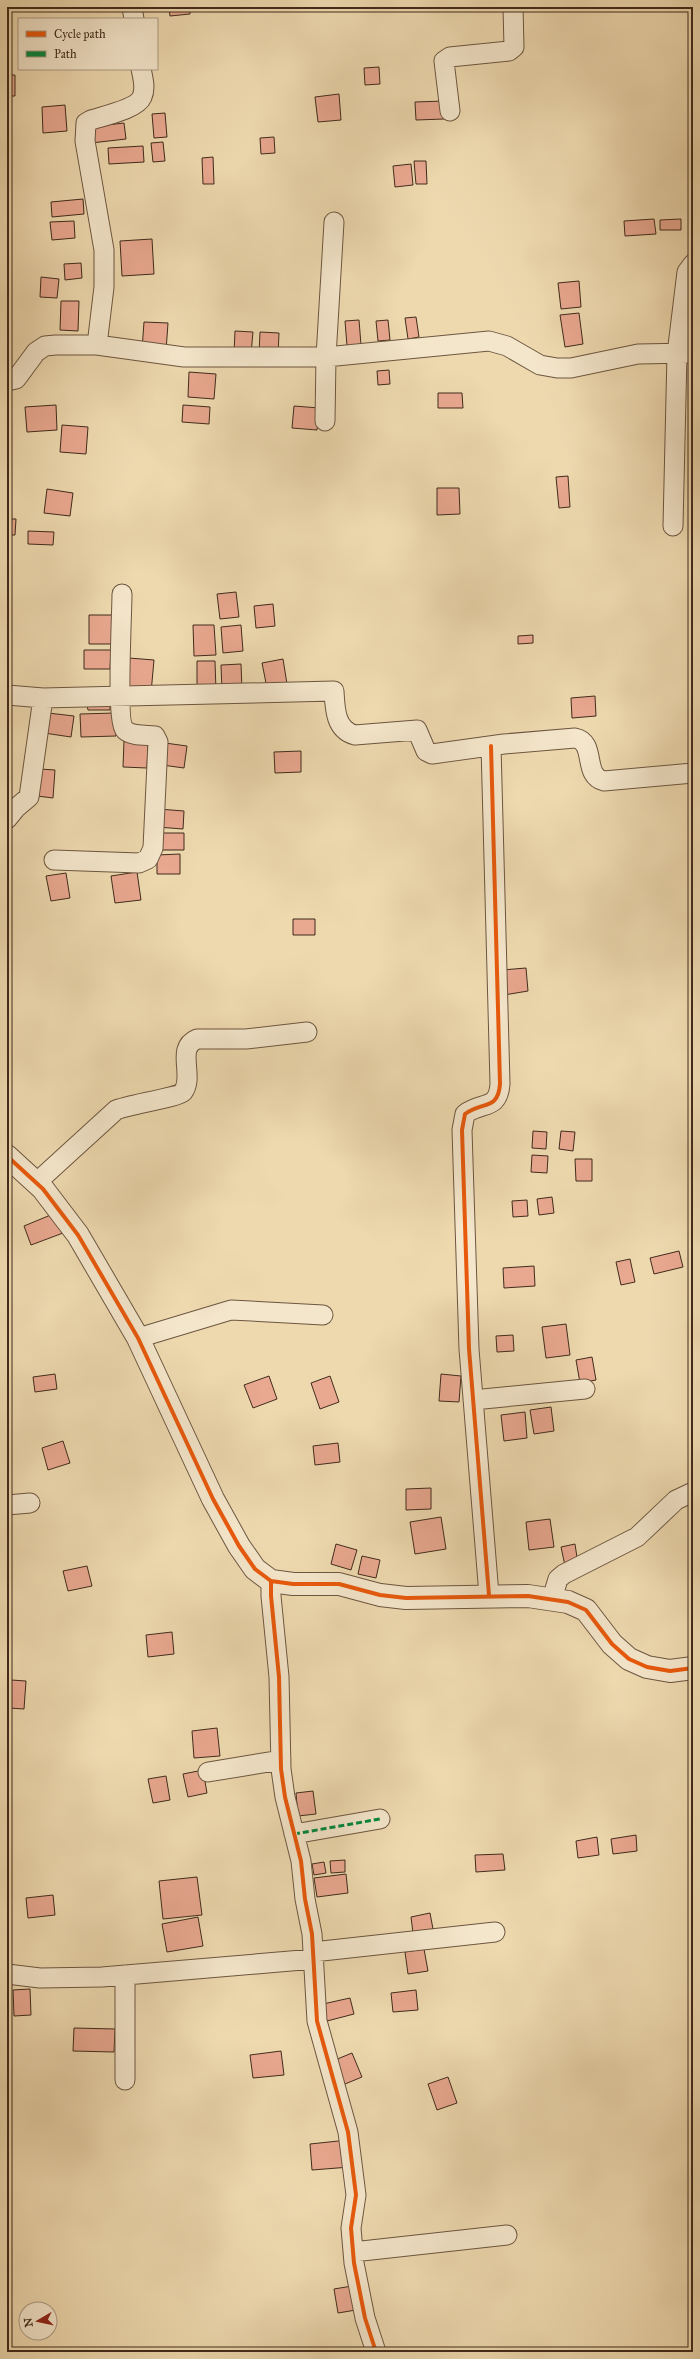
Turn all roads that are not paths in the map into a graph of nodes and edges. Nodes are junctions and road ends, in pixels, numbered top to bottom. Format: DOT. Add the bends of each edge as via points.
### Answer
graph roads {
  1 [pos="132,7"];
  2 [pos="513,7"];
  3 [pos="134,18"];
  4 [pos="142,70"];
  5 [pos="450,111"];
  6 [pos="334,222"];
  7 [pos="693,264"];
  8 [pos="97,346"];
  9 [pos="685,353"];
  10 [pos="326,357"];
  11 [pos="7,381"];
  12 [pos="325,421"];
  13 [pos="673,526"];
  14 [pos="122,594"];
  15 [pos="7,695"];
  16 [pos="120,696"];
  17 [pos="43,698"];
  18 [pos="491,746"];
  19 [pos="693,773"];
  20 [pos="7,820"];
  21 [pos="54,860"];
  22 [pos="307,1032"];
  23 [pos="7,1156"];
  24 [pos="36,1183"];
  25 [pos="323,1315"];
  26 [pos="138,1338"];
  27 [pos="585,1389"];
  28 [pos="473,1400"];
  29 [pos="693,1492"];
  30 [pos="30,1503"];
  31 [pos="7,1505"];
  32 [pos="271,1581"];
  33 [pos="488,1595"];
  34 [pos="552,1599"];
  35 [pos="693,1668"];
  36 [pos="281,1760"];
  37 [pos="208,1772"];
  38 [pos="380,1819"];
  39 [pos="294,1834"];
  40 [pos="496,1932"];
  41 [pos="313,1955"];
  42 [pos="7,1974"];
  43 [pos="125,1975"];
  44 [pos="125,2080"];
  45 [pos="507,2236"];
  46 [pos="353,2252"];
  47 [pos="376,2352"];
  1 -- 3 [label="street"];
  2 -- 5 [label="street" via="514,47 510,51 450,58 444,61"];
  4 -- 8 [label="street" via="142,98 133,106 91,120 86,123 85,128 85,141 105,255"];
  6 -- 10 [label="street"];
  7 -- 9 [label="street" via="687,272"];
  8 -- 10 [label="street" via="184,357"];
  8 -- 11 [label="street" via="45,346 36,352 16,379"];
  9 -- 10 [label="street" via="638,354 571,368 557,368 540,365 507,346 489,341"];
  9 -- 13 [label="street"];
  10 -- 12 [label="street"];
  14 -- 16 [label="street"];
  15 -- 17 [label="street"];
  16 -- 17 [label="street"];
  16 -- 18 [label="street" via="334,691 336,711 346,732 355,735 416,730 426,752 432,754"];
  16 -- 21 [label="street" via="124,729 130,733 155,736 158,742 152,854 139,863"];
  17 -- 20 [label="street" via="29,797"];
  18 -- 19 [label="street" via="581,739 586,744 594,774 604,781"];
  18 -- 28 [label="street" via="500,1084 499,1096 493,1103 470,1110 465,1114 462,1126"];
  22 -- 24 [label="street" via="246,1040 197,1039 191,1042 187,1048 186,1085 183,1092 177,1096 116,1110"];
  23 -- 24 [label="street"];
  24 -- 26 [label="street" via="78,1235"];
  25 -- 26 [label="street" via="231,1310"];
  26 -- 32 [label="street" via="171,1411 235,1539 255,1569"];
  27 -- 28 [label="street"];
  28 -- 33 [label="street"];
  29 -- 34 [label="street" via="676,1500 637,1537 564,1574 558,1579"];
  30 -- 31 [label="street"];
  32 -- 33 [label="street" via="293,1584 339,1584 380,1595 406,1598"];
  32 -- 36 [label="street" via="270,1596 281,1706"];
  33 -- 34 [label="street"];
  34 -- 35 [label="street" via="568,1602 586,1610 612,1644 629,1659 647,1667 670,1671"];
  36 -- 37 [label="street"];
  36 -- 39 [label="street" via="285,1797"];
  38 -- 39 [label="street"];
  39 -- 41 [label="street" via="301,1862"];
  40 -- 41 [label="street"];
  41 -- 43 [label="street"];
  41 -- 46 [label="street" via="317,2021 348,2132 356,2195 351,2228"];
  42 -- 43 [label="street" via="40,1978"];
  43 -- 44 [label="street"];
  45 -- 46 [label="street"];
  46 -- 47 [label="street" via="365,2318"];
}
